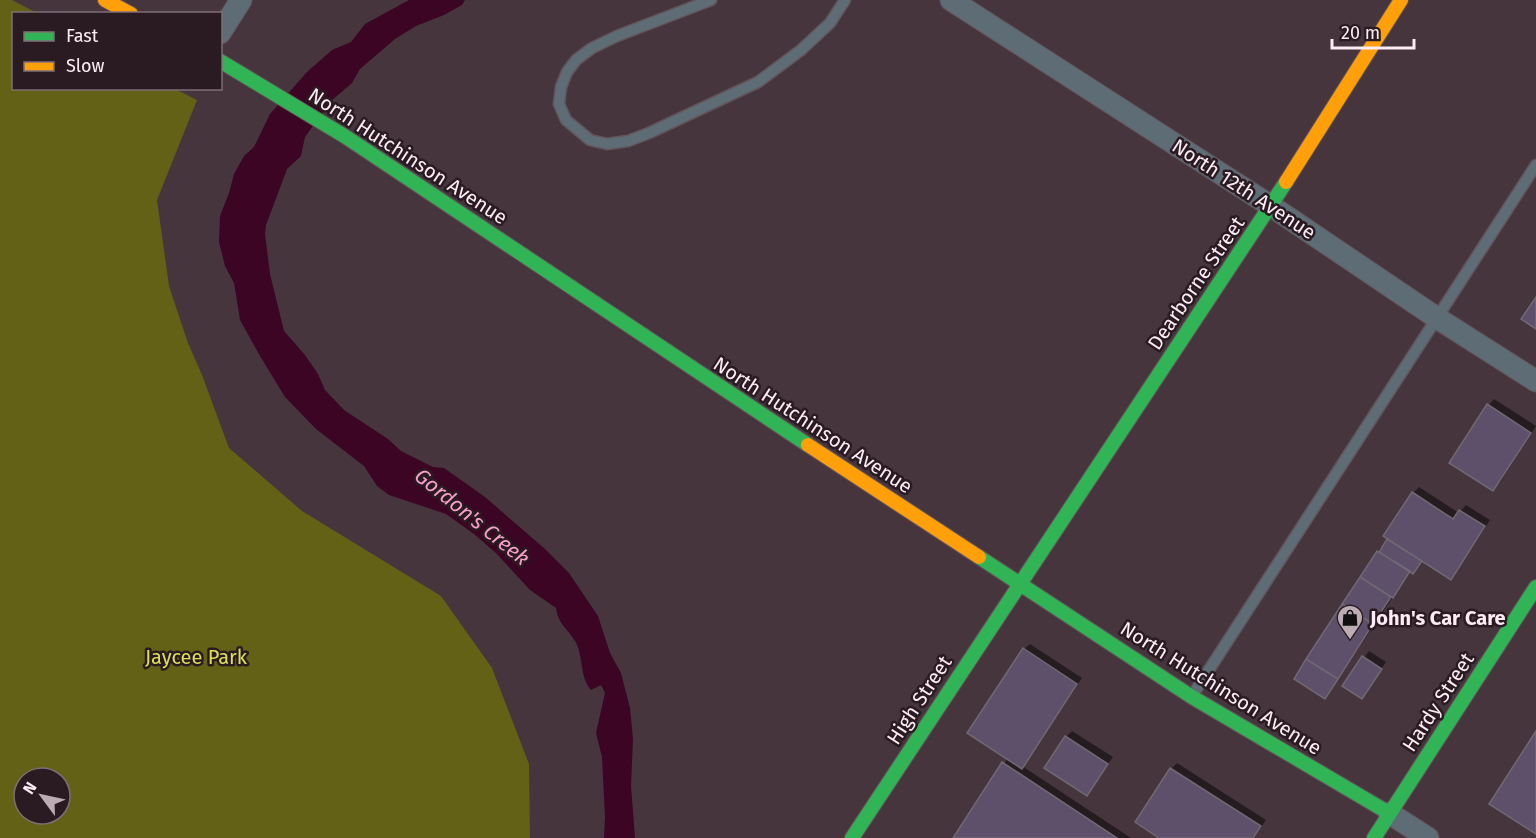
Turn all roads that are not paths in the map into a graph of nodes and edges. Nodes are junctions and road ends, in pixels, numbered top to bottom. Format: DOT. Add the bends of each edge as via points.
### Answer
graph roads {
  1 [pos="105,0"];
  2 [pos="240,0"];
  3 [pos="711,0"];
  4 [pos="845,0"];
  5 [pos="951,0"];
  6 [pos="1401,0"];
  7 [pos="126,12"];
  8 [pos="222,30"];
  9 [pos="222,62"];
  10 [pos="1536,165"];
  11 [pos="1271,206"];
  12 [pos="1437,318"];
  13 [pos="1536,381"];
  14 [pos="1019,584"];
  15 [pos="1536,587"];
  16 [pos="1529,612"];
  17 [pos="1192,697"];
  18 [pos="1389,813"];
  19 [pos="852,838"];
  20 [pos="1374,838"];
  21 [pos="1428,838"];
  1 -- 7 [label="main road"];
  2 -- 8 [label="street"];
  3 -- 4 [label="lane" via="617,36 576,60 561,87 559,104 566,120 590,140 607,144 649,133 758,82 830,23"];
  5 -- 11 [label="street, North 12th Avenue"];
  6 -- 11 [label="main road, Dearborne Street"];
  9 -- 14 [label="main road, North Hutchinson Avenue" via="346,137"];
  10 -- 12 [label="lane"];
  11 -- 12 [label="street, North 12th Avenue"];
  11 -- 14 [label="main road, Dearborne Street"];
  12 -- 13 [label="street, North 12th Avenue"];
  12 -- 17 [label="lane"];
  14 -- 17 [label="main road, North Hutchinson Avenue"];
  14 -- 19 [label="main road, High Street"];
  15 -- 16 [label="main road, Hardy Street"];
  16 -- 18 [label="main road, Hardy Street"];
  17 -- 18 [label="main road, North Hutchinson Avenue"];
  18 -- 20 [label="main road, Hardy Street"];
  18 -- 21 [label="street"];
}
